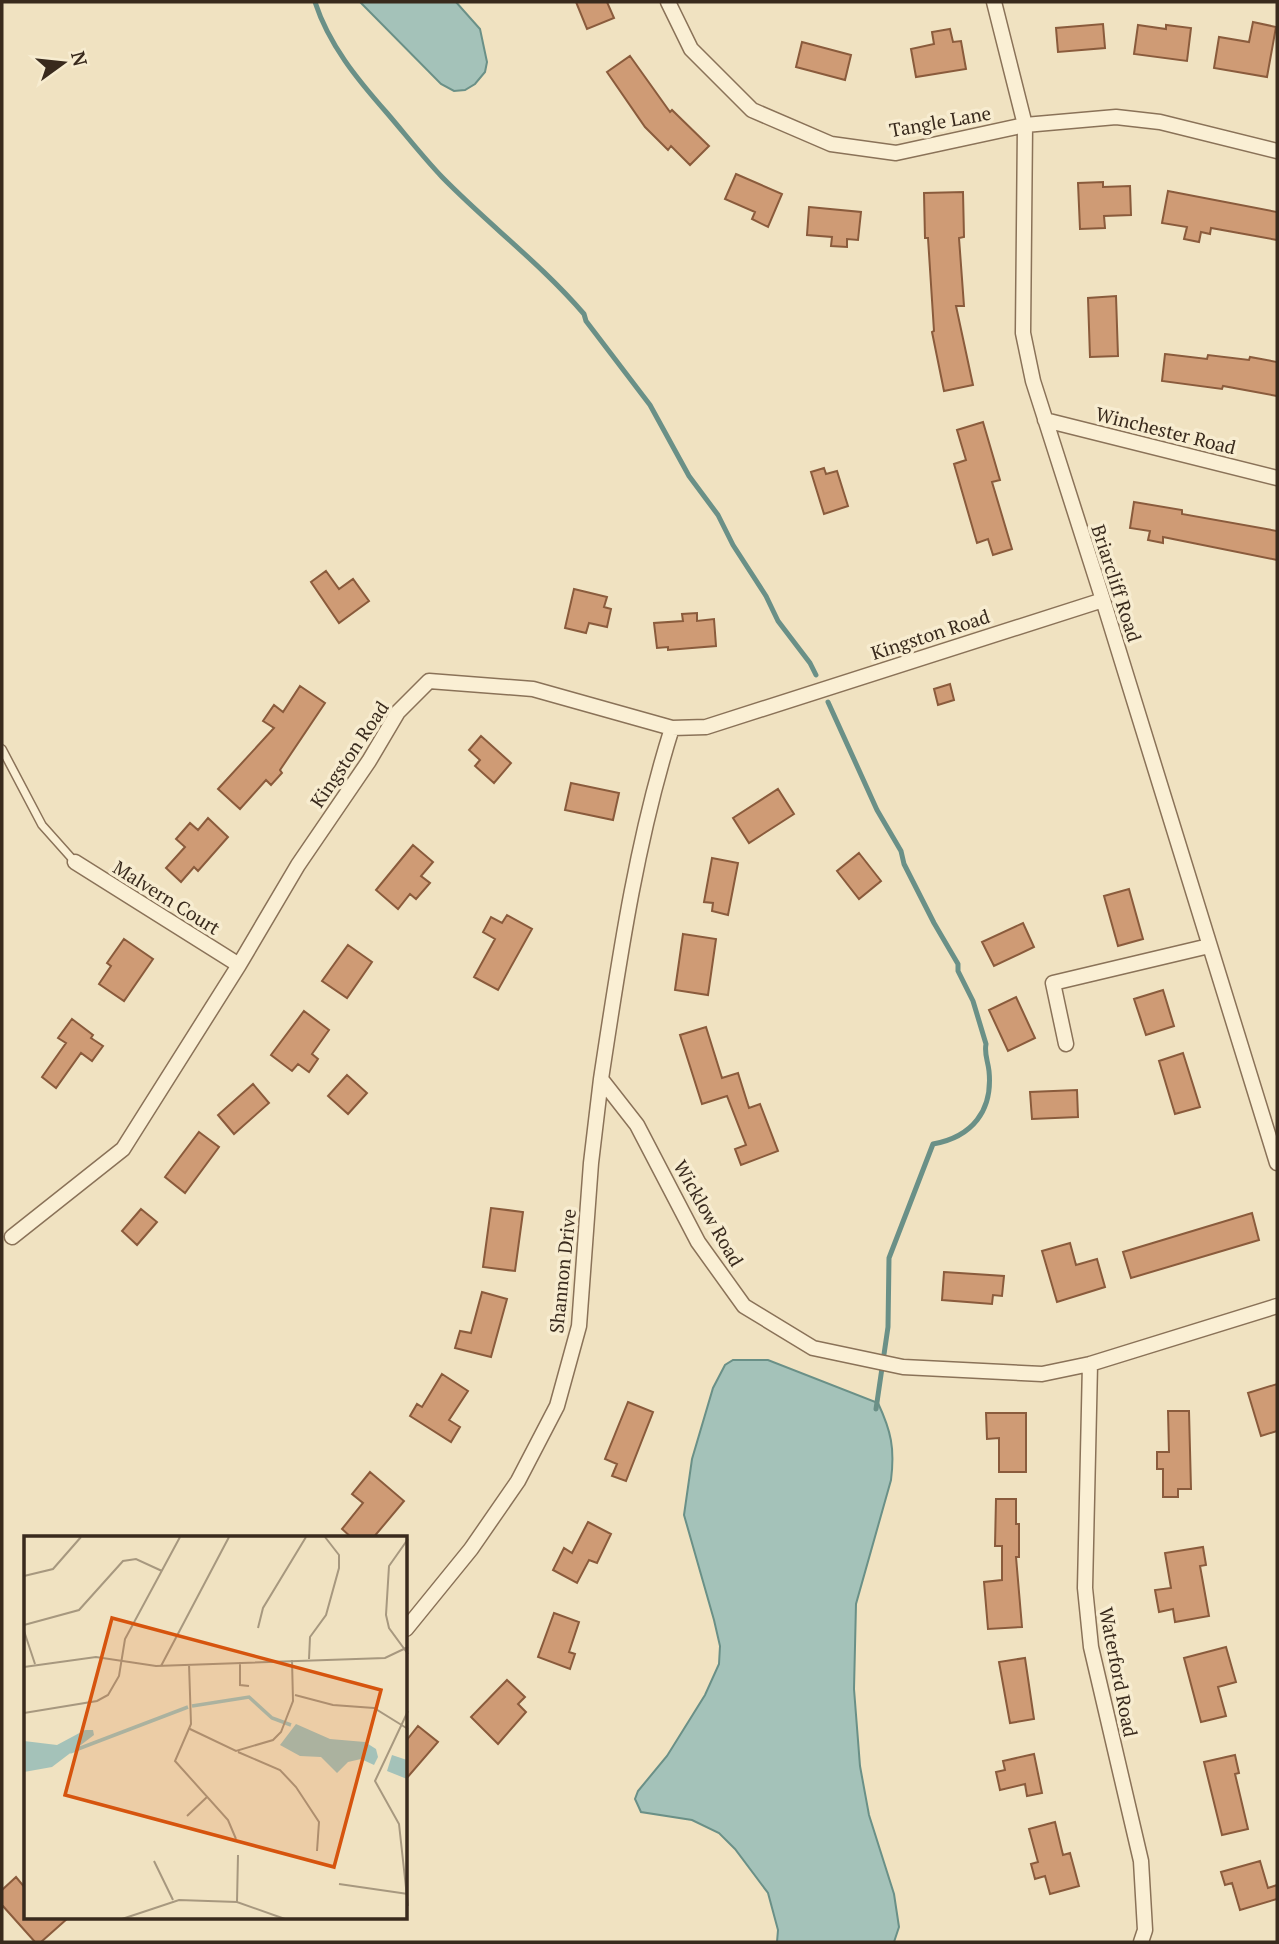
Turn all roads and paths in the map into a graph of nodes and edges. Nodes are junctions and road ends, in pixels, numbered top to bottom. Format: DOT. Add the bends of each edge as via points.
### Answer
graph roads {
  1 [pos="668,2"];
  2 [pos="994,2"];
  3 [pos="1025,125"];
  4 [pos="1277,151"];
  5 [pos="1045,420"];
  6 [pos="1277,478"];
  7 [pos="1103,600"];
  8 [pos="672,728"];
  9 [pos="2,749"];
  10 [pos="75,862"];
  11 [pos="1209,946"];
  12 [pos="239,965"];
  13 [pos="1066,1044"];
  14 [pos="601,1079"];
  15 [pos="1277,1163"];
  16 [pos="12,1237"];
  17 [pos="1277,1306"];
  18 [pos="1090,1364"];
  19 [pos="408,1627"];
  20 [pos="1141,1942"];
  1 -- 3 [label="street, Tangle Lane" via="691,49 752,110 831,144 896,153"];
  2 -- 3 [label="street, Briarcliff Road"];
  3 -- 4 [label="street, Tangle Lane" via="1116,117 1160,122"];
  3 -- 5 [label="street, Briarcliff Road" via="1023,333"];
  5 -- 6 [label="street, Winchester Road"];
  5 -- 7 [label="street, Briarcliff Road"];
  7 -- 8 [label="street, Kingston Road" via="706,727"];
  7 -- 11 [label="street, Briarcliff Road"];
  8 -- 12 [label="street, Kingston Road" via="533,689 429,681 398,712"];
  8 -- 14 [label="street" via="636,870"];
  9 -- 10 [label="lane" via="42,825"];
  10 -- 12 [label="street, Malvern Court"];
  11 -- 13 [label="street" via="1053,983"];
  11 -- 15 [label="street, Briarcliff Road"];
  12 -- 16 [label="street, Kingston Road" via="123,1149"];
  14 -- 18 [label="street, Wicklow Road" via="637,1125 698,1242 744,1306 813,1348 903,1367 1041,1374"];
  14 -- 19 [label="street, Shannon Drive" via="579,1326 557,1406 518,1481 471,1549"];
  17 -- 18 [label="street, Wicklow Road"];
  18 -- 20 [label="street, Waterford Road" via="1086,1600 1098,1684 1141,1861 1145,1930"];
}
